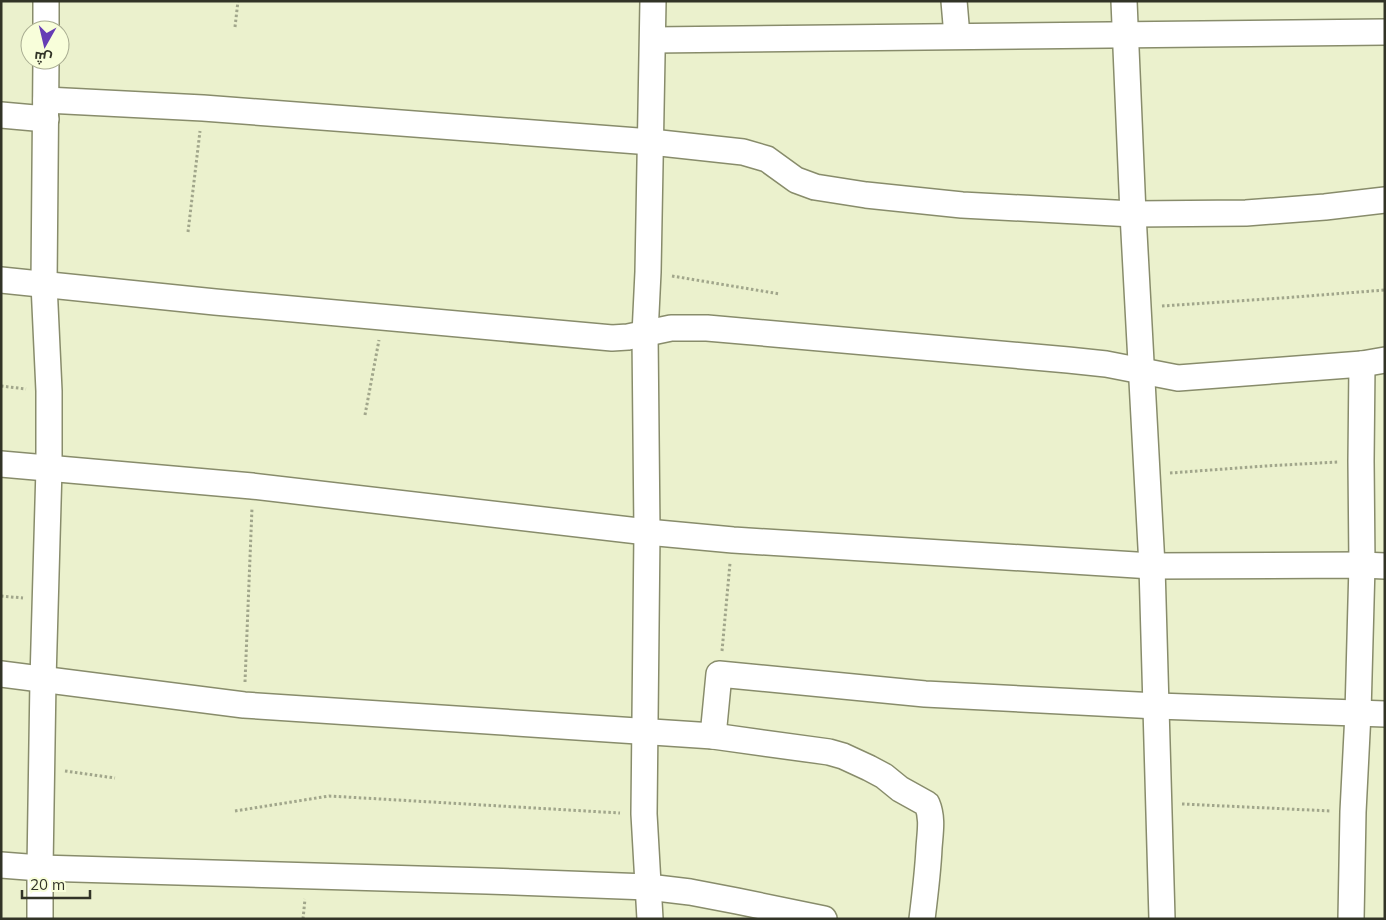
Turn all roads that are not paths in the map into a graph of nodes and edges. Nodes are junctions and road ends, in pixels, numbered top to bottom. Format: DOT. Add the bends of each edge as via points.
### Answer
graph roads {
  1 [pos="46,1"];
  2 [pos="653,1"];
  3 [pos="954,1"];
  4 [pos="1124,1"];
  5 [pos="46,20"];
  6 [pos="1385,32"];
  7 [pos="1125,34"];
  8 [pos="957,36"];
  9 [pos="653,40"];
  10 [pos="46,70"];
  11 [pos="46,110"];
  12 [pos="1,115"];
  13 [pos="651,142"];
  14 [pos="1385,200"];
  15 [pos="1134,214"];
  16 [pos="1,280"];
  17 [pos="44,284"];
  18 [pos="645,334"];
  19 [pos="1374,362"];
  20 [pos="1142,372"];
  21 [pos="1,464"];
  22 [pos="49,468"];
  23 [pos="647,532"];
  24 [pos="1374,565"];
  25 [pos="1152,566"];
  26 [pos="1,674"];
  27 [pos="44,680"];
  28 [pos="1156,706"];
  29 [pos="1358,713"];
  30 [pos="1385,714"];
  31 [pos="644,731"];
  32 [pos="713,736"];
  33 [pos="1,865"];
  34 [pos="40,868"];
  35 [pos="648,887"];
  36 [pos="40,919"];
  37 [pos="650,919"];
  38 [pos="824,919"];
  39 [pos="922,919"];
  40 [pos="1162,919"];
  41 [pos="1351,919"];
  1 -- 5 [label="street"];
  2 -- 9 [label="street"];
  3 -- 8 [label="street"];
  4 -- 7 [label="street"];
  6 -- 7 [label="street"];
  7 -- 8 [label="street"];
  7 -- 15 [label="street"];
  8 -- 9 [label="street"];
  9 -- 13 [label="street"];
  10 -- 11 [label="street"];
  11 -- 12 [label="street"];
  11 -- 13 [label="street" via="203,108"];
  11 -- 17 [label="street"];
  13 -- 15 [label="street" via="756,155 796,180 829,190 962,205"];
  13 -- 18 [label="street"];
  14 -- 15 [label="street" via="1246,213"];
  15 -- 20 [label="street"];
  16 -- 17 [label="street"];
  17 -- 18 [label="street" via="612,338"];
  17 -- 22 [label="street"];
  18 -- 20 [label="street" via="671,328 707,328 1068,360"];
  18 -- 23 [label="street"];
  19 -- 20 [label="street" via="1184,378"];
  19 -- 24 [label="street" via="1361,461"];
  20 -- 25 [label="street"];
  21 -- 22 [label="street"];
  22 -- 23 [label="street" via="252,486"];
  22 -- 27 [label="street"];
  23 -- 25 [label="street"];
  23 -- 31 [label="street"];
  24 -- 25 [label="street"];
  24 -- 29 [label="street"];
  25 -- 28 [label="street"];
  26 -- 27 [label="street"];
  27 -- 31 [label="street" via="244,705"];
  27 -- 34 [label="street"];
  28 -- 29 [label="street"];
  28 -- 32 [label="street" via="925,694 719,674"];
  28 -- 40 [label="street"];
  29 -- 30 [label="street"];
  29 -- 41 [label="street"];
  31 -- 32 [label="street"];
  31 -- 35 [label="street"];
  32 -- 39 [label="street" via="814,749 843,756 884,776 927,804 930,824"];
  33 -- 34 [label="street"];
  34 -- 35 [label="street"];
  34 -- 36 [label="street"];
  35 -- 37 [label="street"];
  35 -- 38 [label="street" via="718,897"];
}
